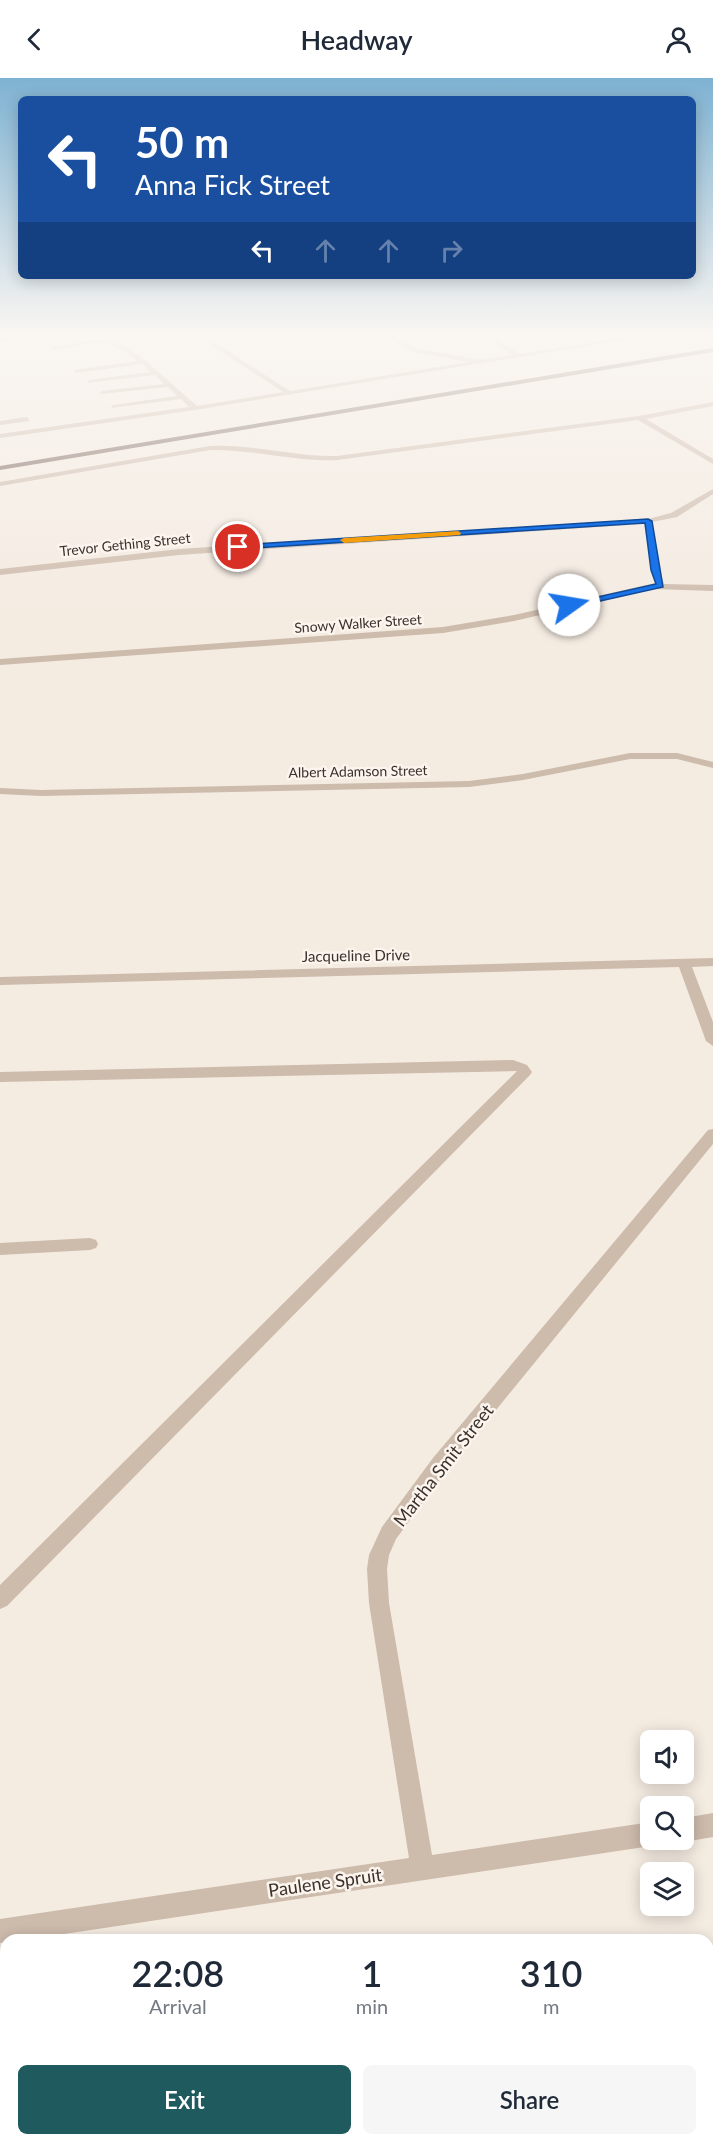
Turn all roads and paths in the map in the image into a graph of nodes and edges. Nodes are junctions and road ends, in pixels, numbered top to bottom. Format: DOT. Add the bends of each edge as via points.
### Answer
graph roads {
  1 [pos="53,428"];
  2 [pos="233,428"];
  3 [pos="561,428"];
  4 [pos="657,428"];
  5 [pos="0,436"];
  6 [pos="138,444"];
  7 [pos="0,459"];
  8 [pos="713,462"];
  9 [pos="0,468"];
  10 [pos="0,484"];
  11 [pos="713,491"];
  12 [pos="648,521"];
  13 [pos="0,572"];
  14 [pos="660,585"];
  15 [pos="713,588"];
  16 [pos="0,662"];
  17 [pos="713,765"];
  18 [pos="0,791"];
  19 [pos="713,962"];
  20 [pos="684,963"];
  21 [pos="0,981"];
  22 [pos="713,1041"];
  23 [pos="0,1077"];
  24 [pos="713,1134"];
  25 [pos="90,1244"];
  26 [pos="0,1250"];
  27 [pos="0,1599"];
  28 [pos="713,1825"];
  29 [pos="694,1828"];
  30 [pos="640,1836"];
  31 [pos="422,1868"];
  32 [pos="0,1931"];
  1 -- 5 [label="street"];
  2 -- 6 [label="main road"];
  3 -- 10 [label="street" via="330,459 232,447 210,448"];
  4 -- 8 [label="street"];
  6 -- 7 [label="main road"];
  6 -- 9 [label="main road"];
  11 -- 12 [label="street, Trevor Gething Street" via="674,515"];
  12 -- 13 [label="street, Trevor Gething Street" via="197,550"];
  12 -- 14 [label="street"];
  14 -- 15 [label="street, Snowy Walker Street"];
  14 -- 16 [label="street, Snowy Walker Street" via="449,629"];
  17 -- 18 [label="street, Albert Adamson Street" via="677,756 642,755 469,784"];
  19 -- 20 [label="street, Jacqueline Drive"];
  20 -- 21 [label="street, Jacqueline Drive"];
  20 -- 22 [label="street"];
  23 -- 27 [label="street" via="513,1065 525,1072"];
  24 -- 31 [label="street, Martha Smit Street" via="440,1464 382,1545 377,1569 379,1603"];
  25 -- 26 [label="street"];
  28 -- 29 [label="street"];
  30 -- 31 [label="street, Paulene Spruit"];
  31 -- 32 [label="street, Paulene Spruit"];
}
